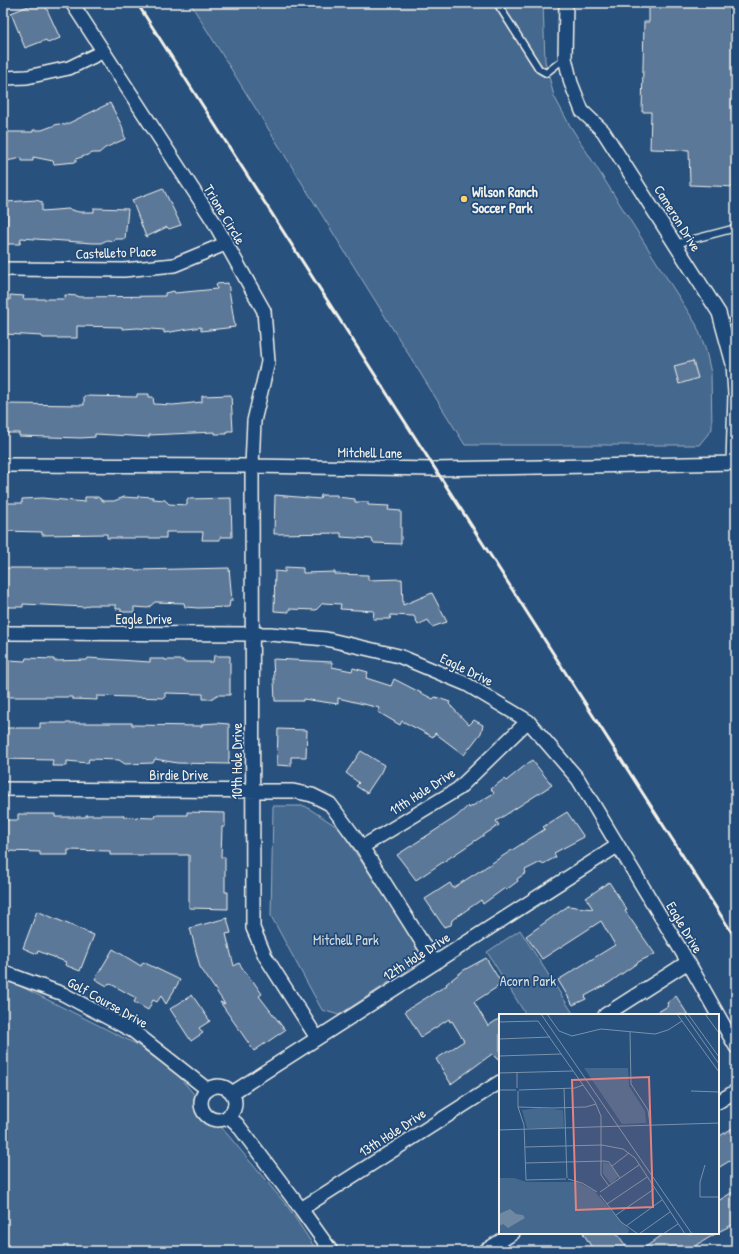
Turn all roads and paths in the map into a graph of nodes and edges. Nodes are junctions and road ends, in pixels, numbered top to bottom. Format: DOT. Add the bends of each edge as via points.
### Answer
graph roads {
  1 [pos="72,3"];
  2 [pos="498,3"];
  3 [pos="566,3"];
  4 [pos="102,52"];
  5 [pos="565,58"];
  6 [pos="3,78"];
  7 [pos="736,228"];
  8 [pos="225,244"];
  9 [pos="675,244"];
  10 [pos="3,269"];
  11 [pos="734,463"];
  12 [pos="3,466"];
  13 [pos="252,466"];
  14 [pos="3,633"];
  15 [pos="253,634"];
  16 [pos="528,721"];
  17 [pos="3,789"];
  18 [pos="252,791"];
  19 [pos="617,846"];
  20 [pos="362,847"];
  21 [pos="688,962"];
  22 [pos="435,963"];
  23 [pos="3,972"];
  24 [pos="607,1014"];
  25 [pos="717,1014"];
  26 [pos="719,1017"];
  27 [pos="317,1038"];
  28 [pos="736,1047"];
  29 [pos="499,1083"];
  30 [pos="208,1090"];
  31 [pos="736,1091"];
  32 [pos="232,1093"];
  33 [pos="719,1101"];
  34 [pos="228,1116"];
  35 [pos="301,1208"];
  36 [pos="511,1234"];
  37 [pos="331,1251"];
  38 [pos="485,1251"];
  1 -- 4 [label="street, Trione Circle"];
  2 -- 5 [label="lane" via="539,69 546,72"];
  3 -- 5 [label="street, Cameron Drive"];
  4 -- 6 [label="street" via="69,68 27,77"];
  4 -- 8 [label="street, Trione Circle" via="214,222"];
  5 -- 9 [label="street, Cameron Drive" via="582,111 603,131"];
  7 -- 9 [label="lane"];
  8 -- 10 [label="street, Castelleto Place" via="174,265 124,270"];
  8 -- 13 [label="street, Trione Circle" via="264,311 268,362 254,421"];
  9 -- 11 [label="street, Cameron Drive" via="719,313 728,345 733,364 735,394"];
  11 -- 13 [label="street, Mitchell Lane" via="434,469"];
  12 -- 13 [label="street, Mitchell Lane"];
  13 -- 15 [label="street, 10th Hole Drive"];
  14 -- 15 [label="street, Eagle Drive"];
  15 -- 16 [label="street, Eagle Drive" via="326,640 399,656 466,684"];
  15 -- 18 [label="street, 10th Hole Drive"];
  16 -- 19 [label="street, Eagle Drive" via="578,778"];
  16 -- 20 [label="street, 11th Hole Drive" via="458,789"];
  17 -- 18 [label="street, Birdie Drive"];
  18 -- 20 [label="street, Birdie Drive" via="293,791 312,795 330,804"];
  18 -- 27 [label="street, 10th Hole Drive" via="253,928 265,956"];
  19 -- 21 [label="street, Eagle Drive"];
  19 -- 22 [label="street, 12th Hole Drive"];
  20 -- 22 [label="street, Birdie Drive"];
  21 -- 24 [label="street"];
  21 -- 25 [label="street, Eagle Drive"];
  22 -- 27 [label="street, 12th Hole Drive"];
  23 -- 30 [label="street, Golf Course Drive" via="63,994 133,1031"];
  26 -- 28 [label="street, Eagle Drive"];
  27 -- 32 [label="street, 12th Hole Drive"];
  29 -- 35 [label="street, 13th Hole Drive"];
  30 -- 32 [label="street" via="221,1086"];
  30 -- 34 [label="street" via="201,1101 204,1111 212,1118"];
  31 -- 33 [label="street"];
  32 -- 34 [label="street" via="235,1102"];
  34 -- 35 [label="street" via="237,1124"];
  35 -- 37 [label="street"];
  36 -- 38 [label="street"];
}
